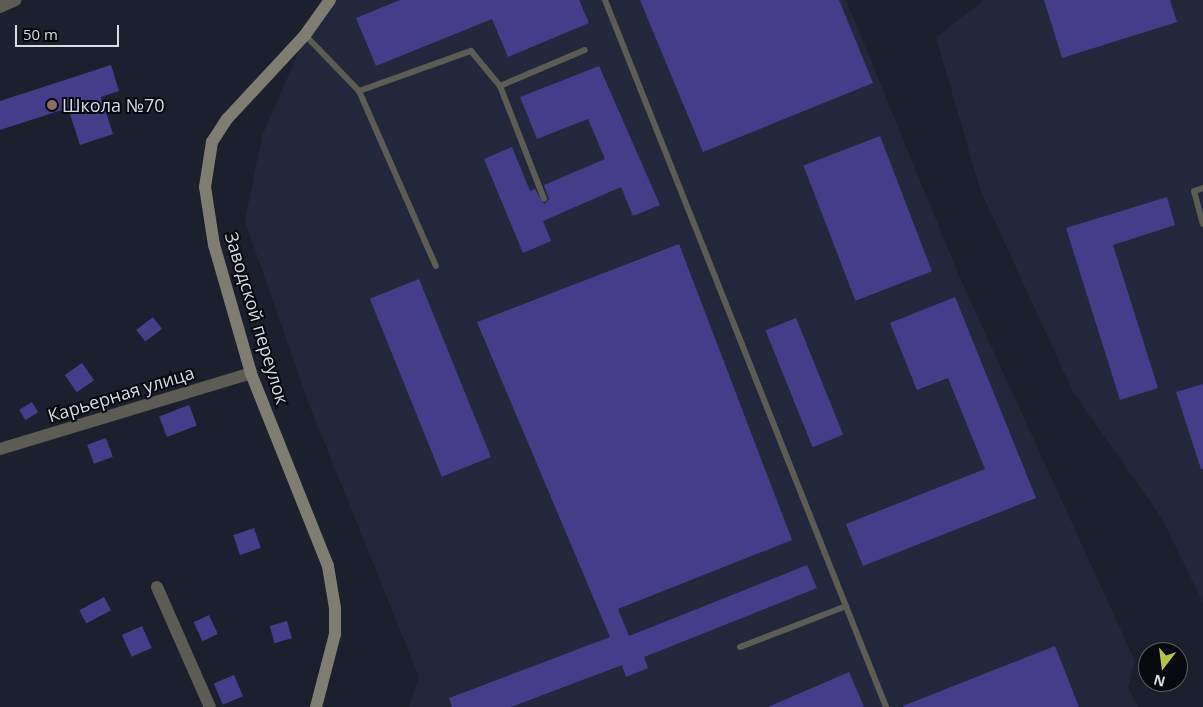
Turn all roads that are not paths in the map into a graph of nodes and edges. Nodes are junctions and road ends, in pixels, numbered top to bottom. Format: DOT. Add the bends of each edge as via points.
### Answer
graph roads {
  1 [pos="16,0"];
  2 [pos="330,0"];
  3 [pos="605,0"];
  4 [pos="0,7"];
  5 [pos="305,35"];
  6 [pos="585,50"];
  7 [pos="500,86"];
  8 [pos="360,91"];
  9 [pos="1203,188"];
  10 [pos="544,199"];
  11 [pos="1203,224"];
  12 [pos="436,266"];
  13 [pos="251,372"];
  14 [pos="0,448"];
  15 [pos="157,587"];
  16 [pos="846,606"];
  17 [pos="740,647"];
  18 [pos="210,707"];
  19 [pos="316,707"];
  20 [pos="886,707"];
  1 -- 4 [label="street"];
  2 -- 5 [label="main road, Заводской переулок"];
  3 -- 16 [label="lane"];
  5 -- 8 [label="lane"];
  5 -- 13 [label="main road, Заводской переулок" via="227,118 212,142 206,170 206,204 214,245"];
  6 -- 7 [label="lane"];
  7 -- 8 [label="lane" via="471,50"];
  7 -- 10 [label="lane"];
  8 -- 12 [label="lane"];
  9 -- 11 [label="lane" via="1194,191"];
  13 -- 14 [label="street, Карьерная улица"];
  13 -- 19 [label="main road, Заводской переулок" via="328,566 335,608 335,634"];
  15 -- 18 [label="street"];
  16 -- 17 [label="lane"];
  16 -- 20 [label="lane"];
}
